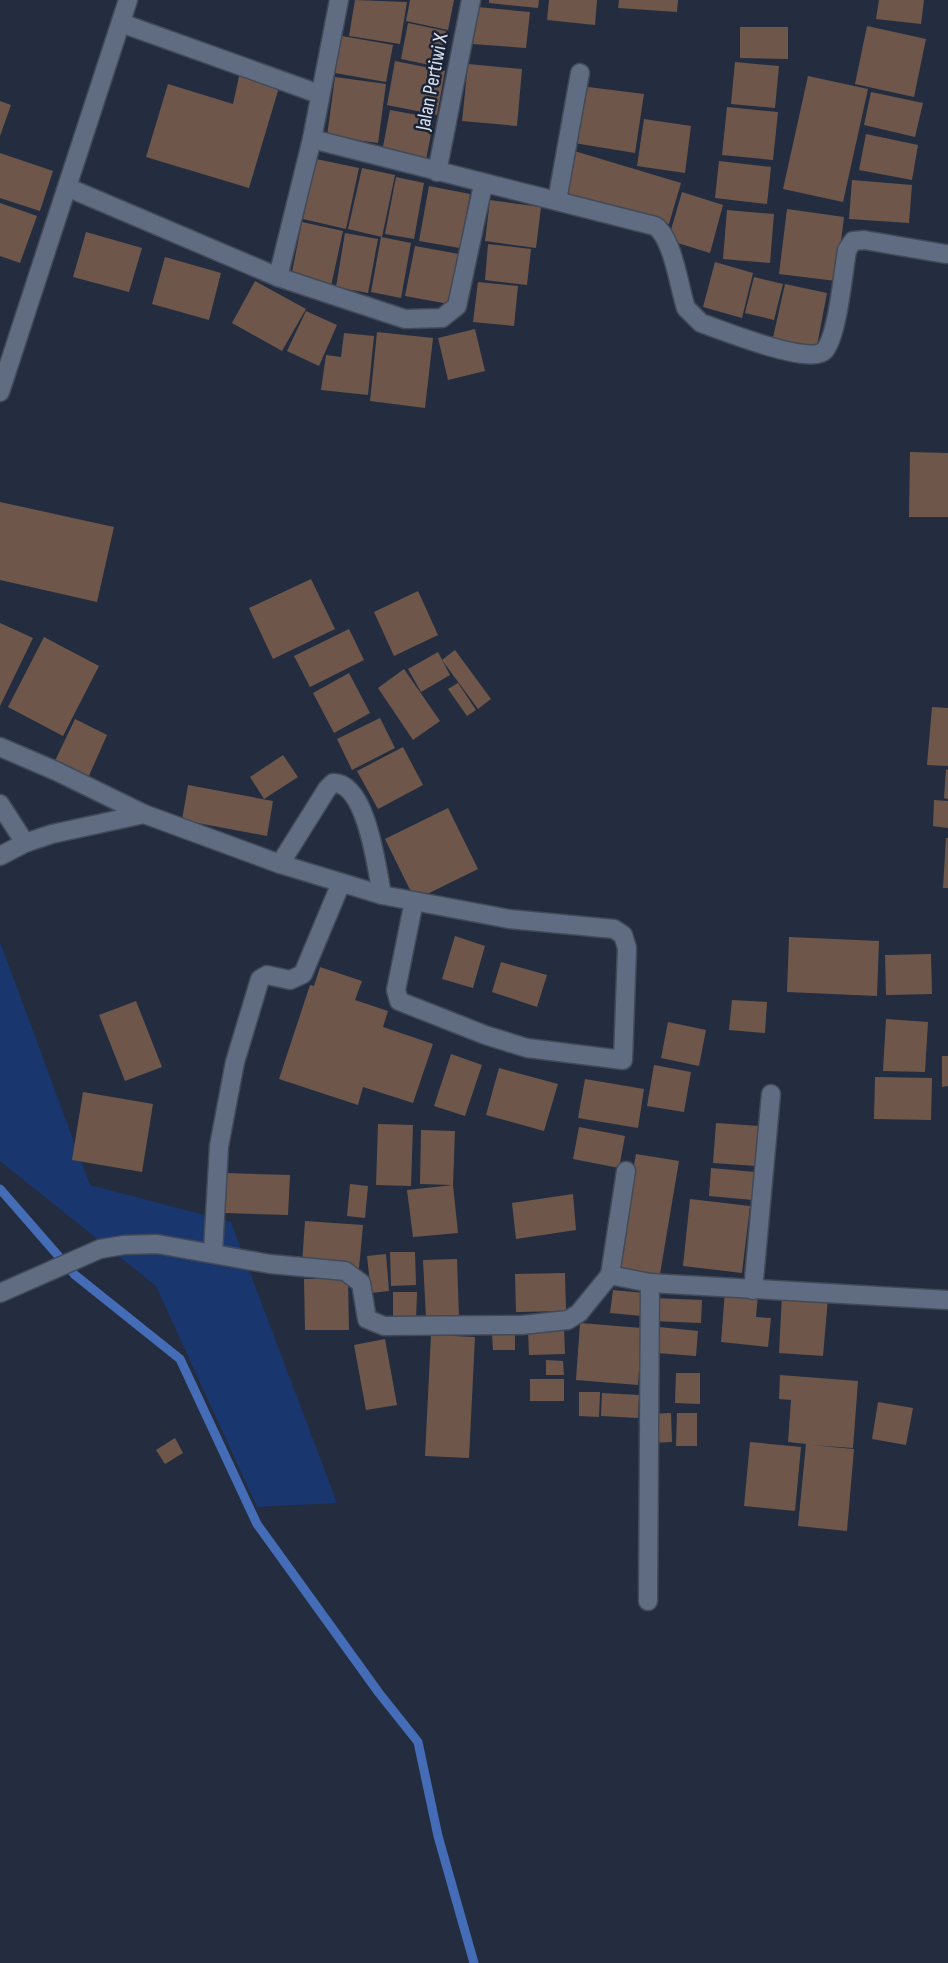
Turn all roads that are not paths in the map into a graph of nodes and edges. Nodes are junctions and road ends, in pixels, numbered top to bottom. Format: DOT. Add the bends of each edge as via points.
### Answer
graph roads {
  1 [pos="128,0"];
  2 [pos="339,0"];
  3 [pos="471,0"];
  4 [pos="121,23"];
  5 [pos="580,73"];
  6 [pos="319,94"];
  7 [pos="312,139"];
  8 [pos="437,172"];
  9 [pos="483,184"];
  10 [pos="69,188"];
  11 [pos="556,201"];
  12 [pos="946,254"];
  13 [pos="278,277"];
  14 [pos="0,392"];
  15 [pos="0,747"];
  16 [pos="0,804"];
  17 [pos="144,814"];
  18 [pos="25,843"];
  19 [pos="0,856"];
  20 [pos="280,864"];
  21 [pos="341,883"];
  22 [pos="382,895"];
  23 [pos="414,902"];
  24 [pos="771,1094"];
  25 [pos="627,1171"];
  26 [pos="213,1252"];
  27 [pos="610,1275"];
  28 [pos="650,1283"];
  29 [pos="753,1290"];
  30 [pos="0,1293"];
  31 [pos="948,1300"];
  32 [pos="648,1601"];
  1 -- 4 [label="street"];
  2 -- 6 [label="street"];
  3 -- 8 [label="street, Jalan Pertiwi X"];
  4 -- 6 [label="street"];
  4 -- 10 [label="street"];
  5 -- 11 [label="street"];
  6 -- 7 [label="street"];
  7 -- 8 [label="street"];
  7 -- 13 [label="street"];
  8 -- 9 [label="street"];
  9 -- 11 [label="street"];
  9 -- 13 [label="street" via="457,306 442,318 405,319"];
  10 -- 13 [label="street"];
  10 -- 14 [label="street"];
  11 -- 12 [label="street" via="655,226 668,242 686,308 692,316 701,324 797,354 816,356 824,351 833,334 847,250 853,242 864,240"];
  15 -- 17 [label="street"];
  16 -- 18 [label="street"];
  17 -- 18 [label="street"];
  17 -- 20 [label="street"];
  18 -- 19 [label="street"];
  20 -- 21 [label="street"];
  20 -- 22 [label="street" via="327,789 340,783 349,789 370,832"];
  21 -- 22 [label="street"];
  21 -- 26 [label="street" via="303,974 290,980 267,975 260,979 245,1022 219,1146"];
  22 -- 23 [label="street"];
  23 -- 23 [label="street" via="509,919 614,929 623,935 627,948 623,1060 527,1048 399,1001 396,990"];
  24 -- 29 [label="street"];
  25 -- 27 [label="street"];
  26 -- 27 [label="street" via="270,1264 345,1271 361,1283 368,1319 384,1326 522,1325 568,1320 579,1313"];
  26 -- 30 [label="street" via="157,1244 100,1249"];
  27 -- 28 [label="street"];
  28 -- 29 [label="street"];
  28 -- 32 [label="street"];
  29 -- 31 [label="street"];
}
